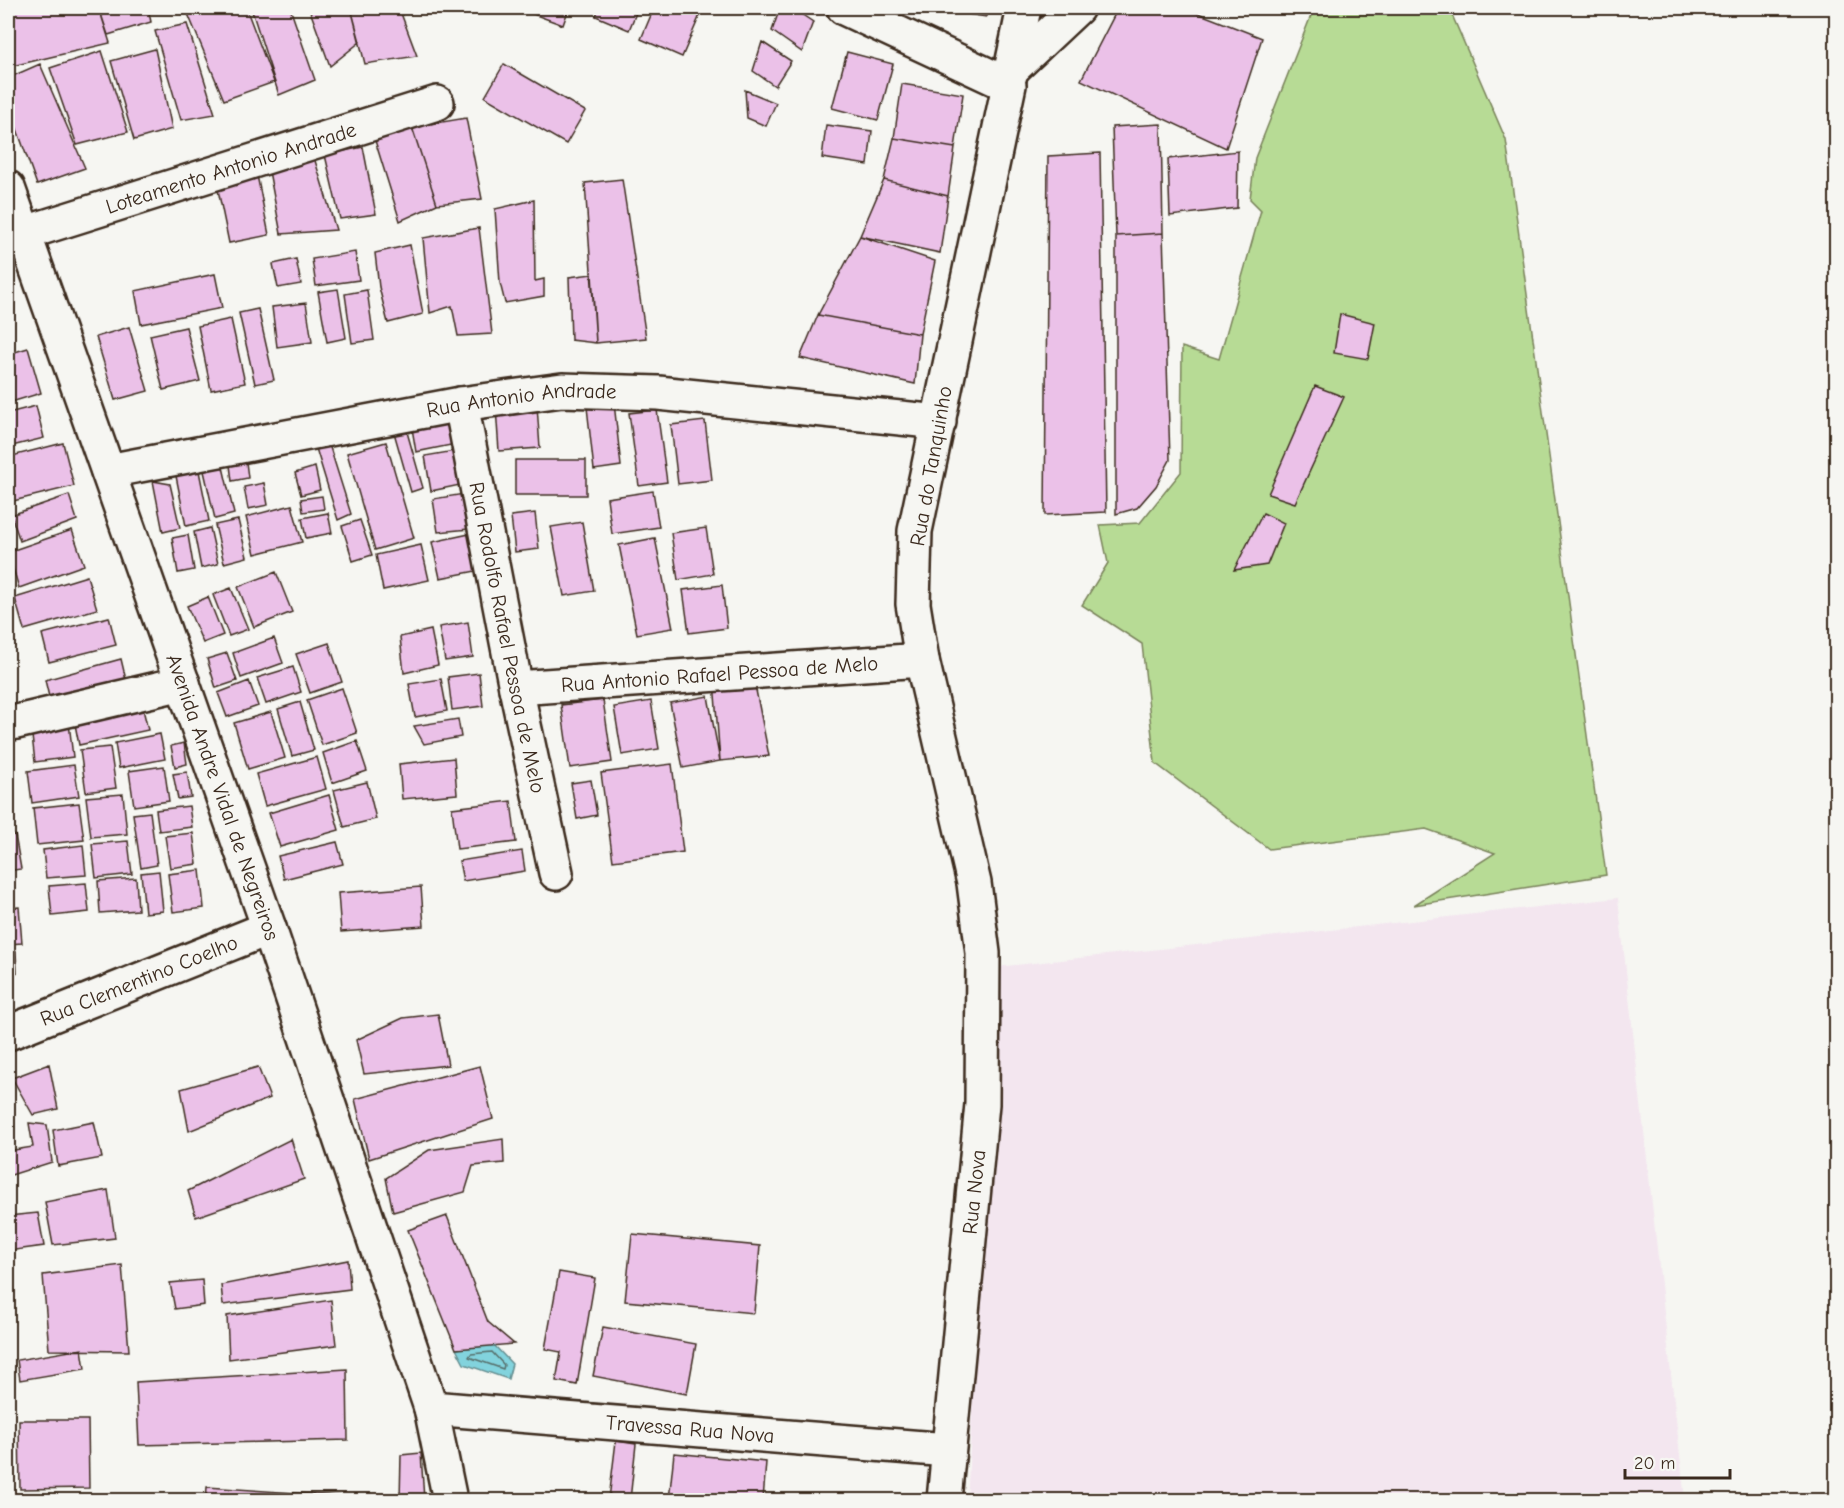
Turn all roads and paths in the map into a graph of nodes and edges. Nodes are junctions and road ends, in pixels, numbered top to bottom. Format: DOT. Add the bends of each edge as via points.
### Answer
graph roads {
  1 [pos="844,8"];
  2 [pos="1024,8"];
  3 [pos="1077,8"];
  4 [pos="1010,78"];
  5 [pos="437,103"];
  6 [pos="8,188"];
  7 [pos="25,234"];
  8 [pos="461,404"];
  9 [pos="939,422"];
  10 [pos="108,471"];
  11 [pos="922,660"];
  12 [pos="183,682"];
  13 [pos="516,688"];
  14 [pos="8,724"];
  15 [pos="556,873"];
  16 [pos="974,883"];
  17 [pos="269,928"];
  18 [pos="8,1034"];
  19 [pos="431,1408"];
  20 [pos="948,1450"];
  21 [pos="450,1500"];
  22 [pos="944,1500"];
  1 -- 4 [label="street"];
  2 -- 4 [label="street, Rua do Tanquinho"];
  3 -- 4 [label="street"];
  4 -- 9 [label="street, Rua do Tanquinho"];
  5 -- 7 [label="street, Loteamento Antonio Andrade"];
  6 -- 7 [label="street, Avenida Andre Vidal de Negreiros"];
  7 -- 10 [label="street, Avenida Andre Vidal de Negreiros"];
  8 -- 9 [label="street, Rua Antonio Andrade" via="562,390 658,393"];
  8 -- 10 [label="street, Rua Antonio Andrade"];
  8 -- 13 [label="street, Rua Rodolfo Rafael Pessoa de Melo"];
  9 -- 11 [label="street, Rua do Tanquinho" via="915,531 913,604"];
  10 -- 12 [label="street, Avenida Andre Vidal de Negreiros"];
  11 -- 13 [label="street, Rua Antonio Rafael Pessoa de Melo"];
  11 -- 16 [label="street, Rua do Tanquinho"];
  12 -- 14 [label="street"];
  12 -- 17 [label="street, Avenida Andre Vidal de Negreiros"];
  13 -- 15 [label="street, Rua Rodolfo Rafael Pessoa de Melo"];
  16 -- 20 [label="street, Rua Nova" via="983,952 982,1104"];
  17 -- 18 [label="street, Rua Clementino Coelho"];
  17 -- 19 [label="street, Avenida Andre Vidal de Negreiros"];
  19 -- 20 [label="street, Travessa Rua Nova"];
  19 -- 21 [label="street, Avenida Andre Vidal de Negreiros"];
  20 -- 22 [label="street, Rua Nova"];
}
